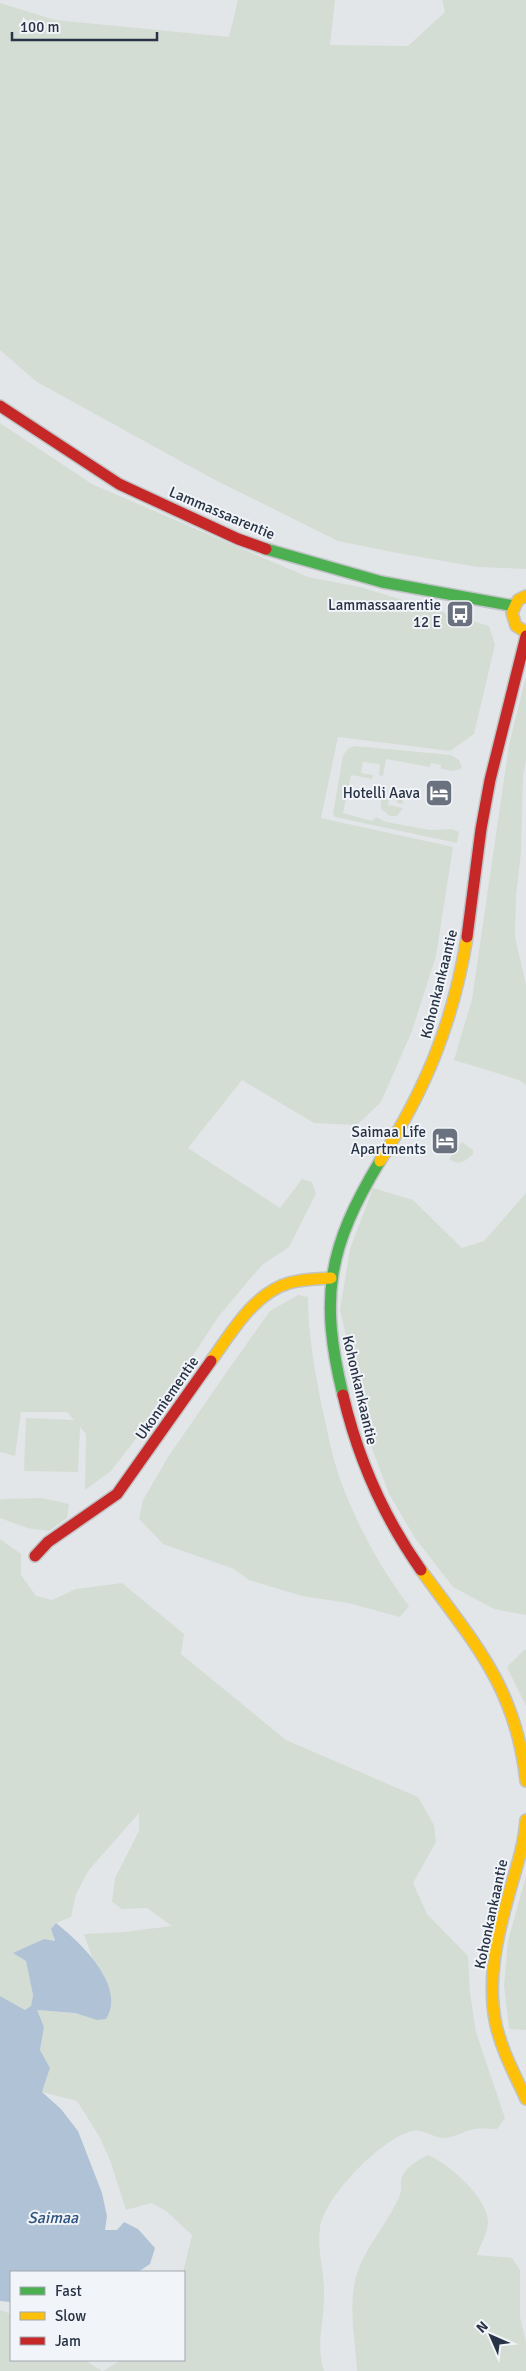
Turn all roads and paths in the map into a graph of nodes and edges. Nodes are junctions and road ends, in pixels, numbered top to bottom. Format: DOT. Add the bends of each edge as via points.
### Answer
graph roads {
  1 [pos="0,406"];
  2 [pos="526,596"];
  3 [pos="514,606"];
  4 [pos="526,632"];
  5 [pos="526,636"];
  6 [pos="331,1278"];
  7 [pos="35,1556"];
  8 [pos="526,1781"];
  9 [pos="526,1820"];
  10 [pos="526,2099"];
  1 -- 3 [label="street, Lammassaarentie" via="118,484 238,539 292,558 382,582"];
  2 -- 3 [label="street"];
  3 -- 4 [label="street" via="513,620"];
  5 -- 6 [label="street, Kohonkankaantie" via="488,786 466,947 438,1051 418,1097 348,1220"];
  6 -- 7 [label="street, Ukonniementie" via="291,1281 259,1299 117,1494 48,1542"];
  6 -- 8 [label="street, Kohonkankaantie" via="331,1328 336,1362 364,1469 404,1547 478,1646 504,1692 521,1740"];
  9 -- 10 [label="street, Kohonkankaantie" via="499,1936 492,1994 502,2044"];
}
